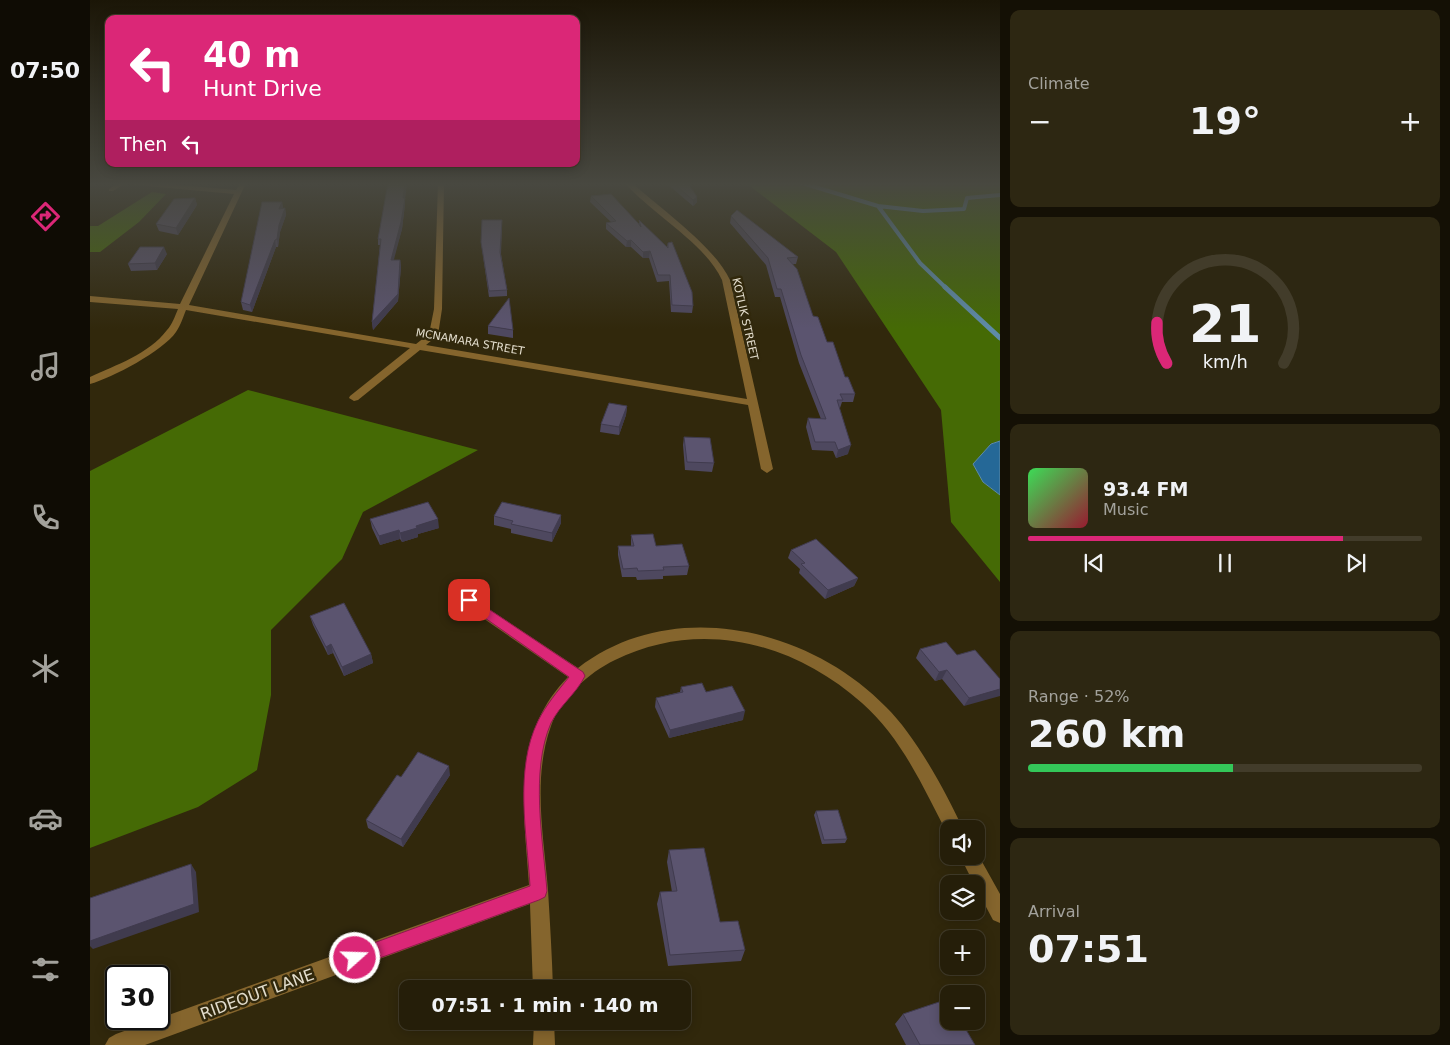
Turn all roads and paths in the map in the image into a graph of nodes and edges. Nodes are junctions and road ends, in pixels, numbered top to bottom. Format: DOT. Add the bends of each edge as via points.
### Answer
graph roads {
  1 [pos="219,232"];
  2 [pos="439,232"];
  3 [pos="683,232"];
  4 [pos="90,299"];
  5 [pos="183,306"];
  6 [pos="419,347"];
  7 [pos="90,381"];
  8 [pos="354,398"];
  9 [pos="752,403"];
  10 [pos="767,469"];
  11 [pos="469,600"];
  12 [pos="578,676"];
  13 [pos="949,820"];
  14 [pos="974,865"];
  15 [pos="539,891"];
  16 [pos="1000,913"];
  17 [pos="543,980"];
  18 [pos="544,1030"];
  19 [pos="116,1045"];
  20 [pos="544,1045"];
  1 -- 5 [label="street"];
  2 -- 6 [label="street" via="438,308 432,335"];
  3 -- 9 [label="street, KOTLIK STREET" via="721,269 728,287"];
  4 -- 5 [label="street, MCNAMARA STREET"];
  5 -- 6 [label="street, MCNAMARA STREET"];
  5 -- 7 [label="street" via="172,331 155,348"];
  6 -- 8 [label="street"];
  6 -- 9 [label="street, MCNAMARA STREET"];
  9 -- 10 [label="street, KOTLIK STREET"];
  11 -- 12 [label="street"];
  12 -- 13 [label="street" via="627,646 686,632 743,636 792,650 851,685 886,717 913,756"];
  12 -- 15 [label="street" via="544,724 532,764"];
  14 -- 16 [label="street"];
  15 -- 17 [label="street"];
  15 -- 19 [label="street, RIDEOUT LANE"];
  18 -- 20 [label="street"];
}
